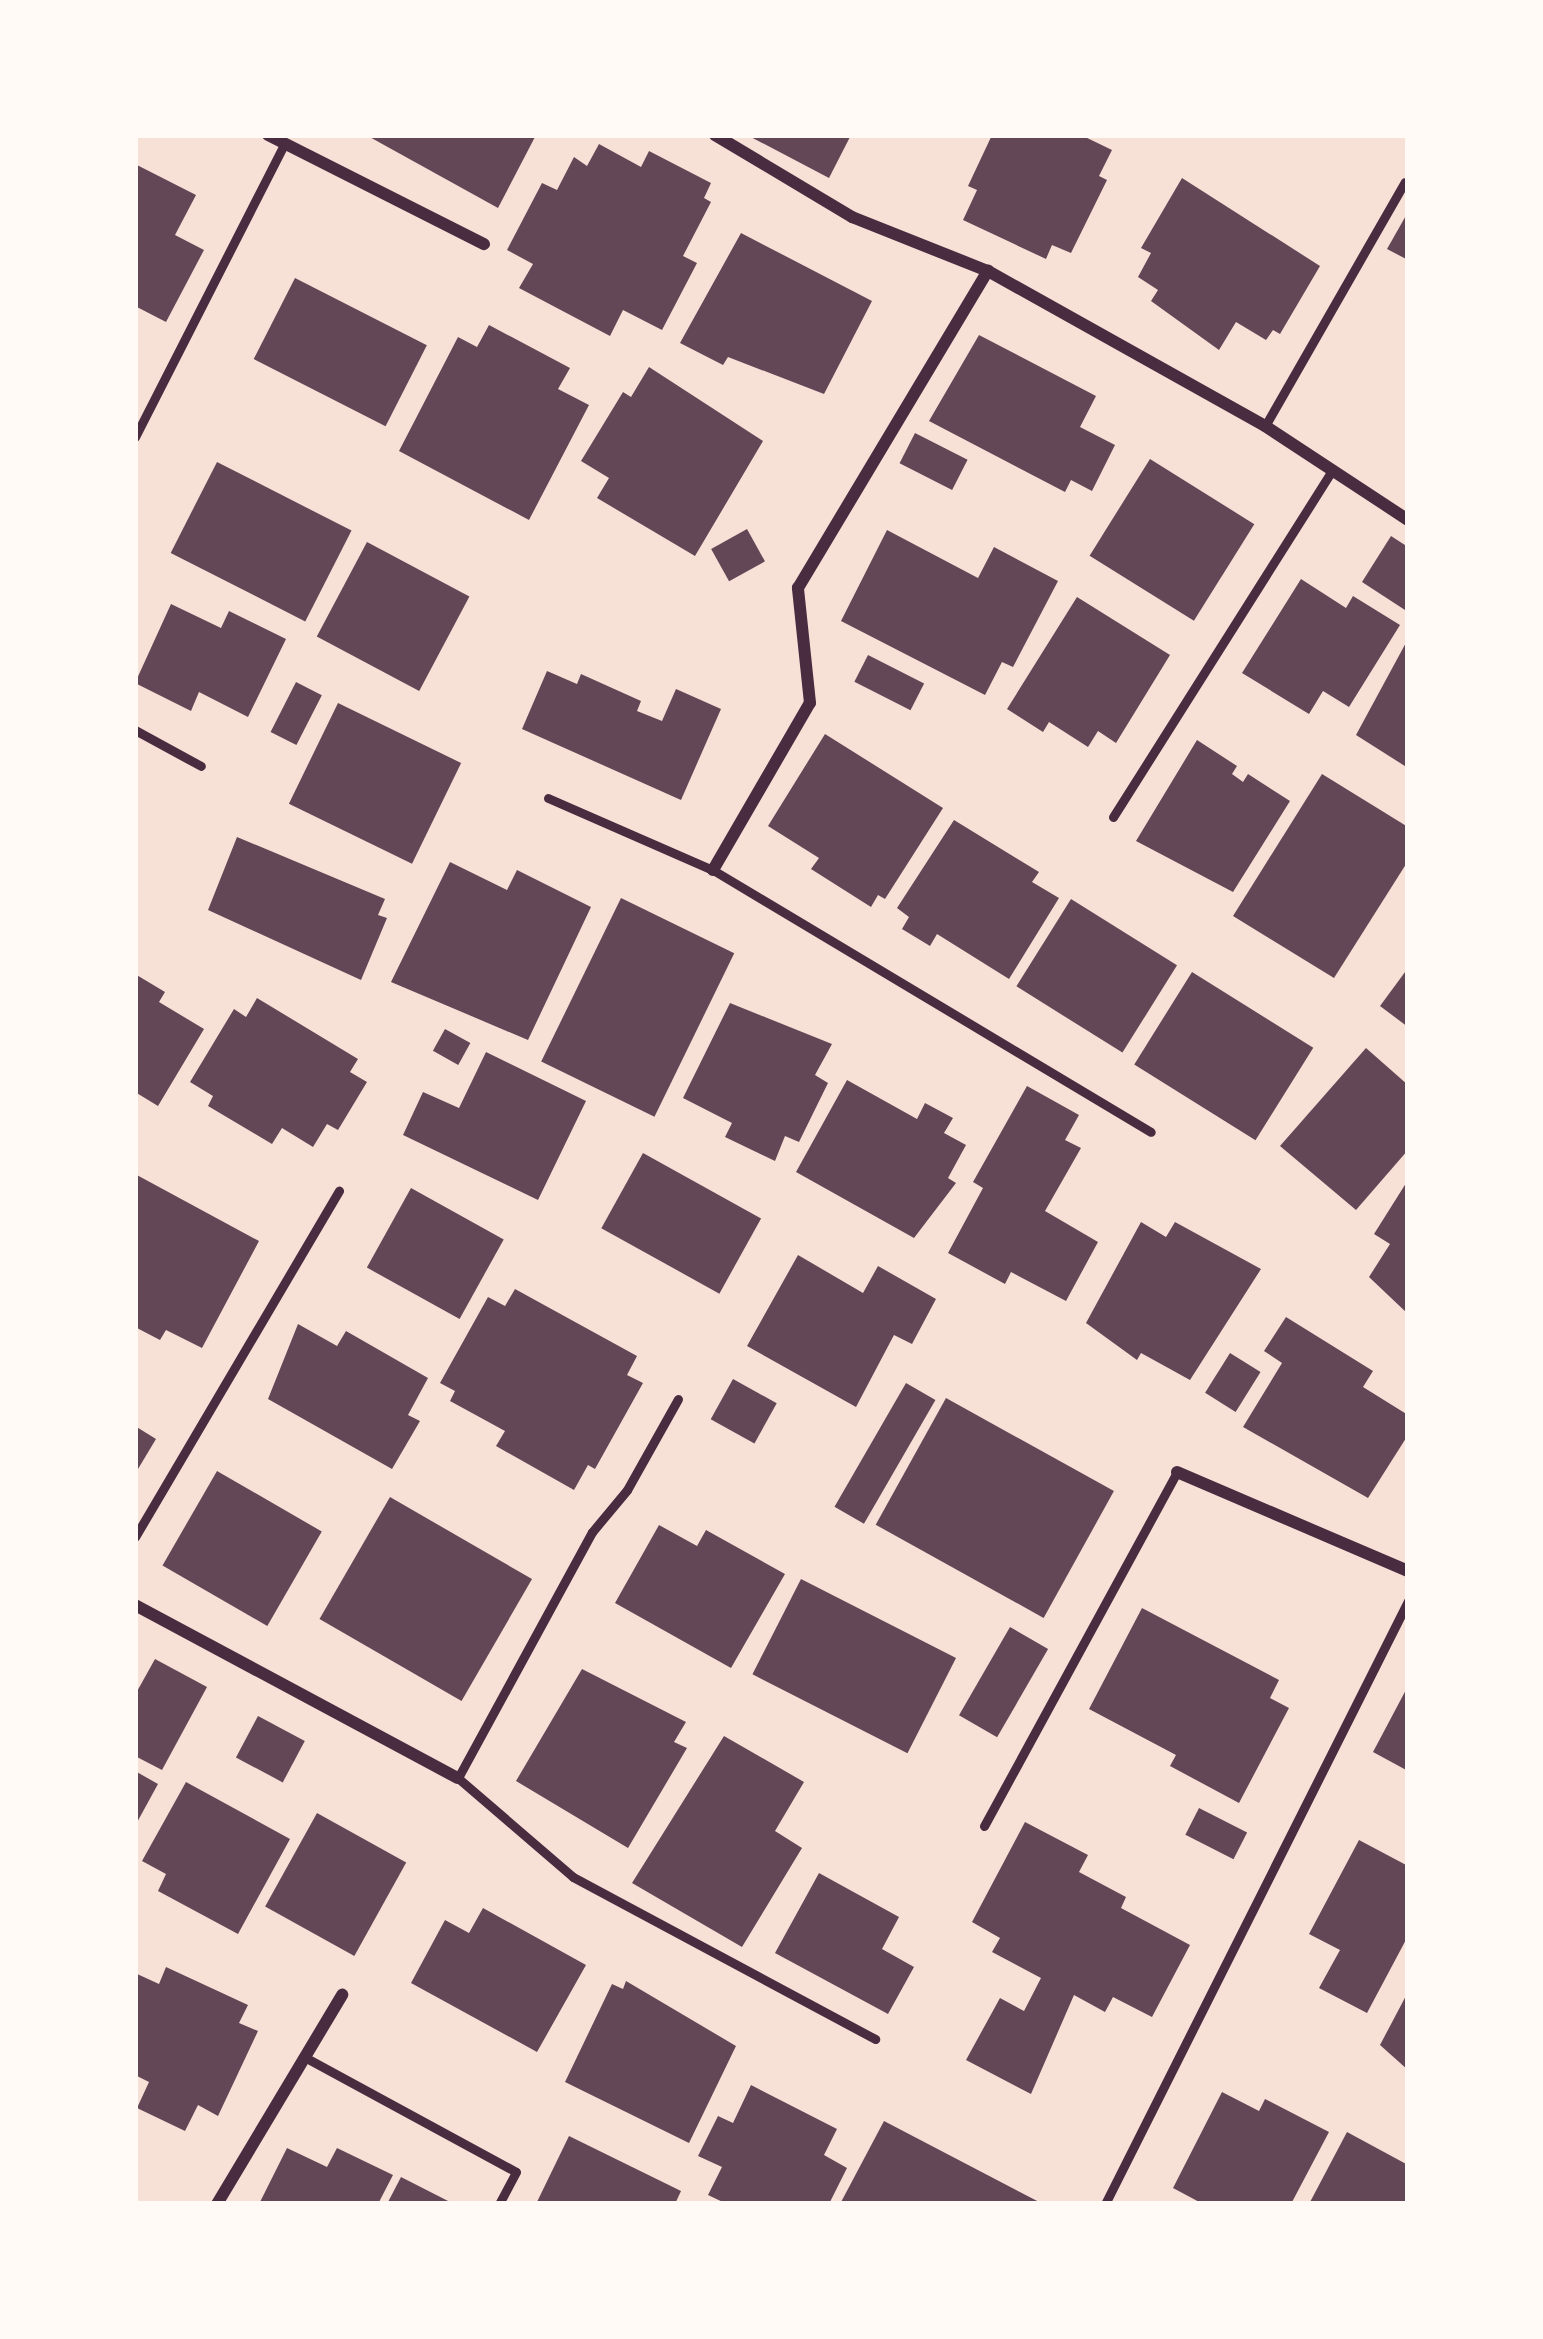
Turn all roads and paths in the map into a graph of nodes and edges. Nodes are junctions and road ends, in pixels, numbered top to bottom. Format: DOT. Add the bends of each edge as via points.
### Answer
graph roads {
  1 [pos="268,135"];
  2 [pos="715,135"];
  3 [pos="285,143"];
  4 [pos="1405,182"];
  5 [pos="484,244"];
  6 [pos="988,271"];
  7 [pos="1265,426"];
  8 [pos="135,437"];
  9 [pos="1332,470"];
  10 [pos="1408,520"];
  11 [pos="135,730"];
  12 [pos="201,766"];
  13 [pos="548,798"];
  14 [pos="1113,817"];
  15 [pos="713,870"];
  16 [pos="1151,1132"];
  17 [pos="339,1191"];
  18 [pos="678,1399"];
  19 [pos="1177,1472"];
  20 [pos="135,1538"];
  21 [pos="1408,1570"];
  22 [pos="1408,1601"];
  23 [pos="135,1605"];
  24 [pos="458,1778"];
  25 [pos="984,1826"];
  26 [pos="342,1995"];
  27 [pos="875,2039"];
  28 [pos="310,2060"];
  29 [pos="217,2204"];
  30 [pos="499,2204"];
  31 [pos="1105,2204"];
  1 -- 3 [label="street"];
  2 -- 6 [label="street" via="852,217"];
  3 -- 5 [label="street"];
  3 -- 8 [label="lane"];
  4 -- 7 [label="lane"];
  6 -- 7 [label="street"];
  6 -- 15 [label="street" via="798,588 810,703"];
  7 -- 9 [label="street"];
  9 -- 10 [label="street"];
  9 -- 14 [label="lane"];
  11 -- 12 [label="lane"];
  13 -- 15 [label="lane"];
  15 -- 16 [label="lane"];
  17 -- 20 [label="lane"];
  18 -- 24 [label="lane" via="627,1490 592,1532"];
  19 -- 21 [label="street"];
  19 -- 25 [label="lane"];
  22 -- 31 [label="lane"];
  23 -- 24 [label="street"];
  24 -- 27 [label="lane" via="573,1877"];
  26 -- 28 [label="street"];
  28 -- 29 [label="street"];
  28 -- 30 [label="lane" via="516,2172"];
}
